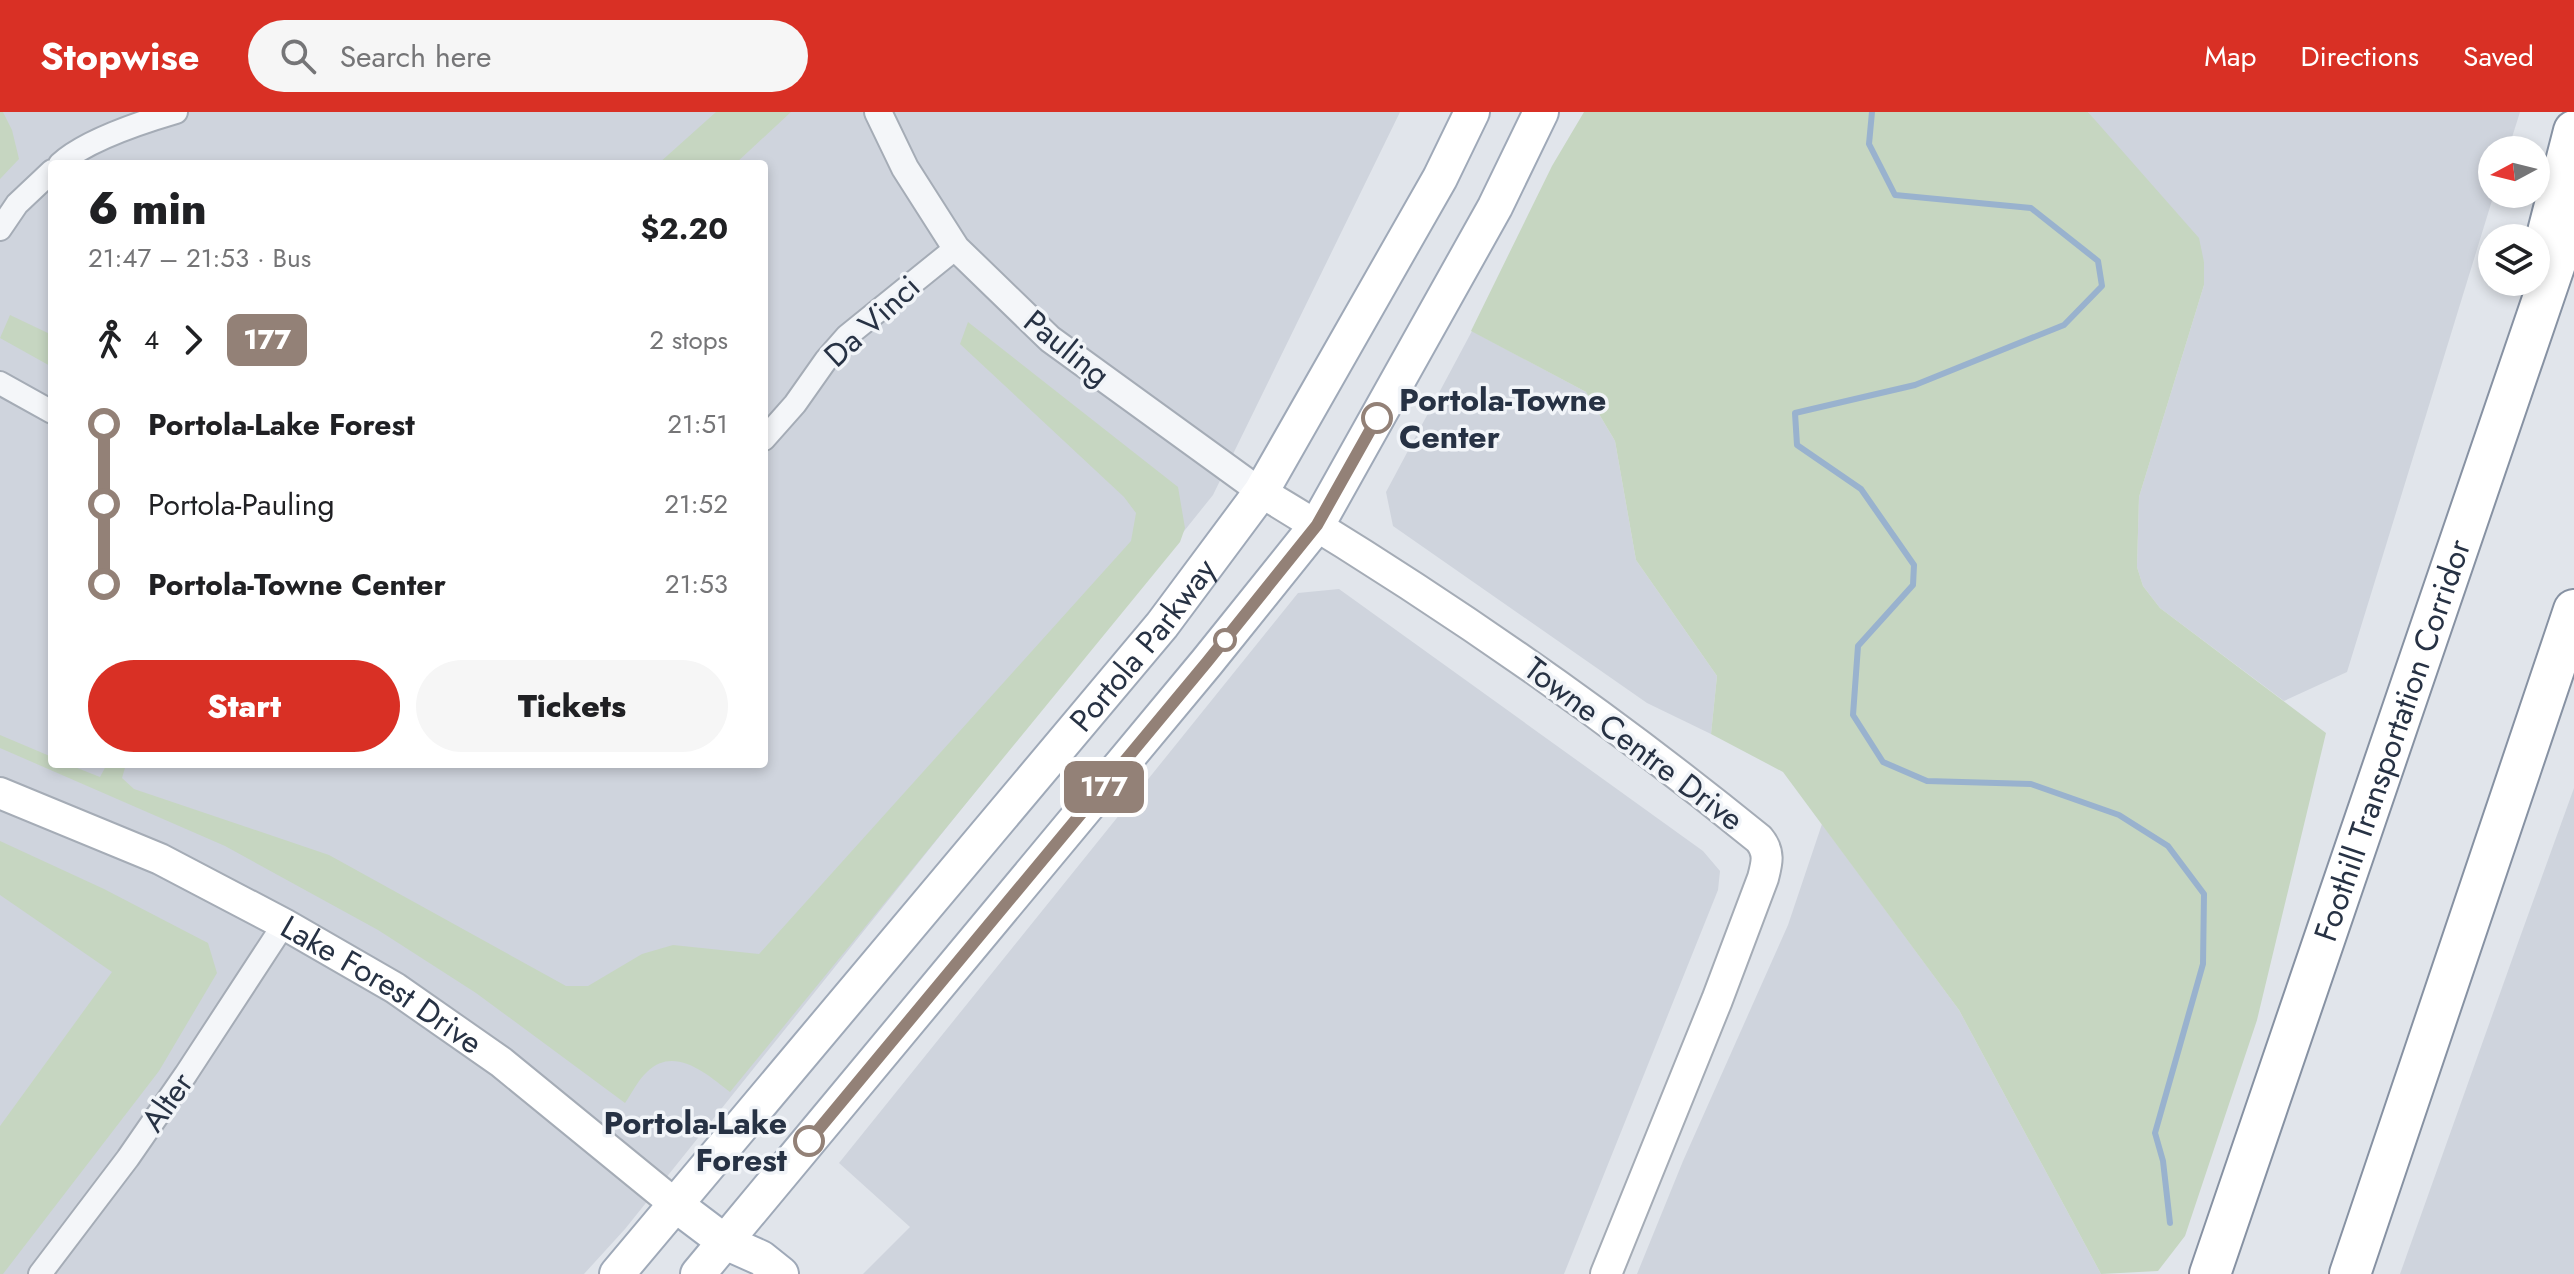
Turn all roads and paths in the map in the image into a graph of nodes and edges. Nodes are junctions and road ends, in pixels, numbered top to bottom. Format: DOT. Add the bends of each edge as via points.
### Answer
graph roads {
  1 [pos="176,112"];
  2 [pos="878,112"];
  3 [pos="1472,112"];
  4 [pos="1541,112"];
  5 [pos="2574,131"];
  6 [pos="65,160"];
  7 [pos="48,175"];
  8 [pos="2574,208"];
  9 [pos="2550,224"];
  10 [pos="0,229"];
  11 [pos="956,248"];
  12 [pos="2530,296"];
  13 [pos="0,383"];
  14 [pos="48,410"];
  15 [pos="768,434"];
  16 [pos="2488,460"];
  17 [pos="1261,492"];
  18 [pos="1317,525"];
  19 [pos="2574,610"];
  20 [pos="0,793"];
  21 [pos="284,924"];
  22 [pos="676,1205"];
  23 [pos="729,1258"];
  24 [pos="2213,1265"];
  25 [pos="40,1274"];
  26 [pos="617,1274"];
  27 [pos="698,1274"];
  28 [pos="781,1274"];
  29 [pos="1606,1274"];
  30 [pos="2350,1274"];
  1 -- 6 [label="street"];
  2 -- 11 [label="street, Pauling" via="905,168"];
  3 -- 17 [label="main road, Portola Parkway" via="1440,178"];
  4 -- 18 [label="main road, Portola Parkway" via="1495,207"];
  5 -- 9 [label="highway"];
  7 -- 10 [label="street"];
  8 -- 16 [label="highway, Foothill Transportation Corridor"];
  11 -- 15 [label="street, Da Vinci" via="847,336"];
  11 -- 17 [label="street, Pauling" via="1050,339"];
  12 -- 16 [label="highway"];
  13 -- 14 [label="street"];
  16 -- 24 [label="highway, Foothill Transportation Corridor"];
  17 -- 18 [label="main road, Pauling"];
  17 -- 22 [label="main road, Portola Parkway" via="1162,625"];
  18 -- 23 [label="main road, Portola Parkway"];
  18 -- 29 [label="main road, Towne Centre Drive" via="1440,602 1653,754 1766,848 1763,878 1723,987"];
  19 -- 30 [label="highway"];
  20 -- 21 [label="main road, Lake Forest Drive" via="160,859"];
  21 -- 22 [label="main road, Lake Forest Drive" via="395,988 501,1062"];
  21 -- 25 [label="street, Alter" via="128,1158"];
  22 -- 23 [label="main road, Lake Forest Drive"];
  22 -- 26 [label="main road, Portola Parkway"];
  23 -- 27 [label="main road, Portola Parkway"];
  23 -- 28 [label="main road, Lake Forest Drive" via="761,1258"];
}
